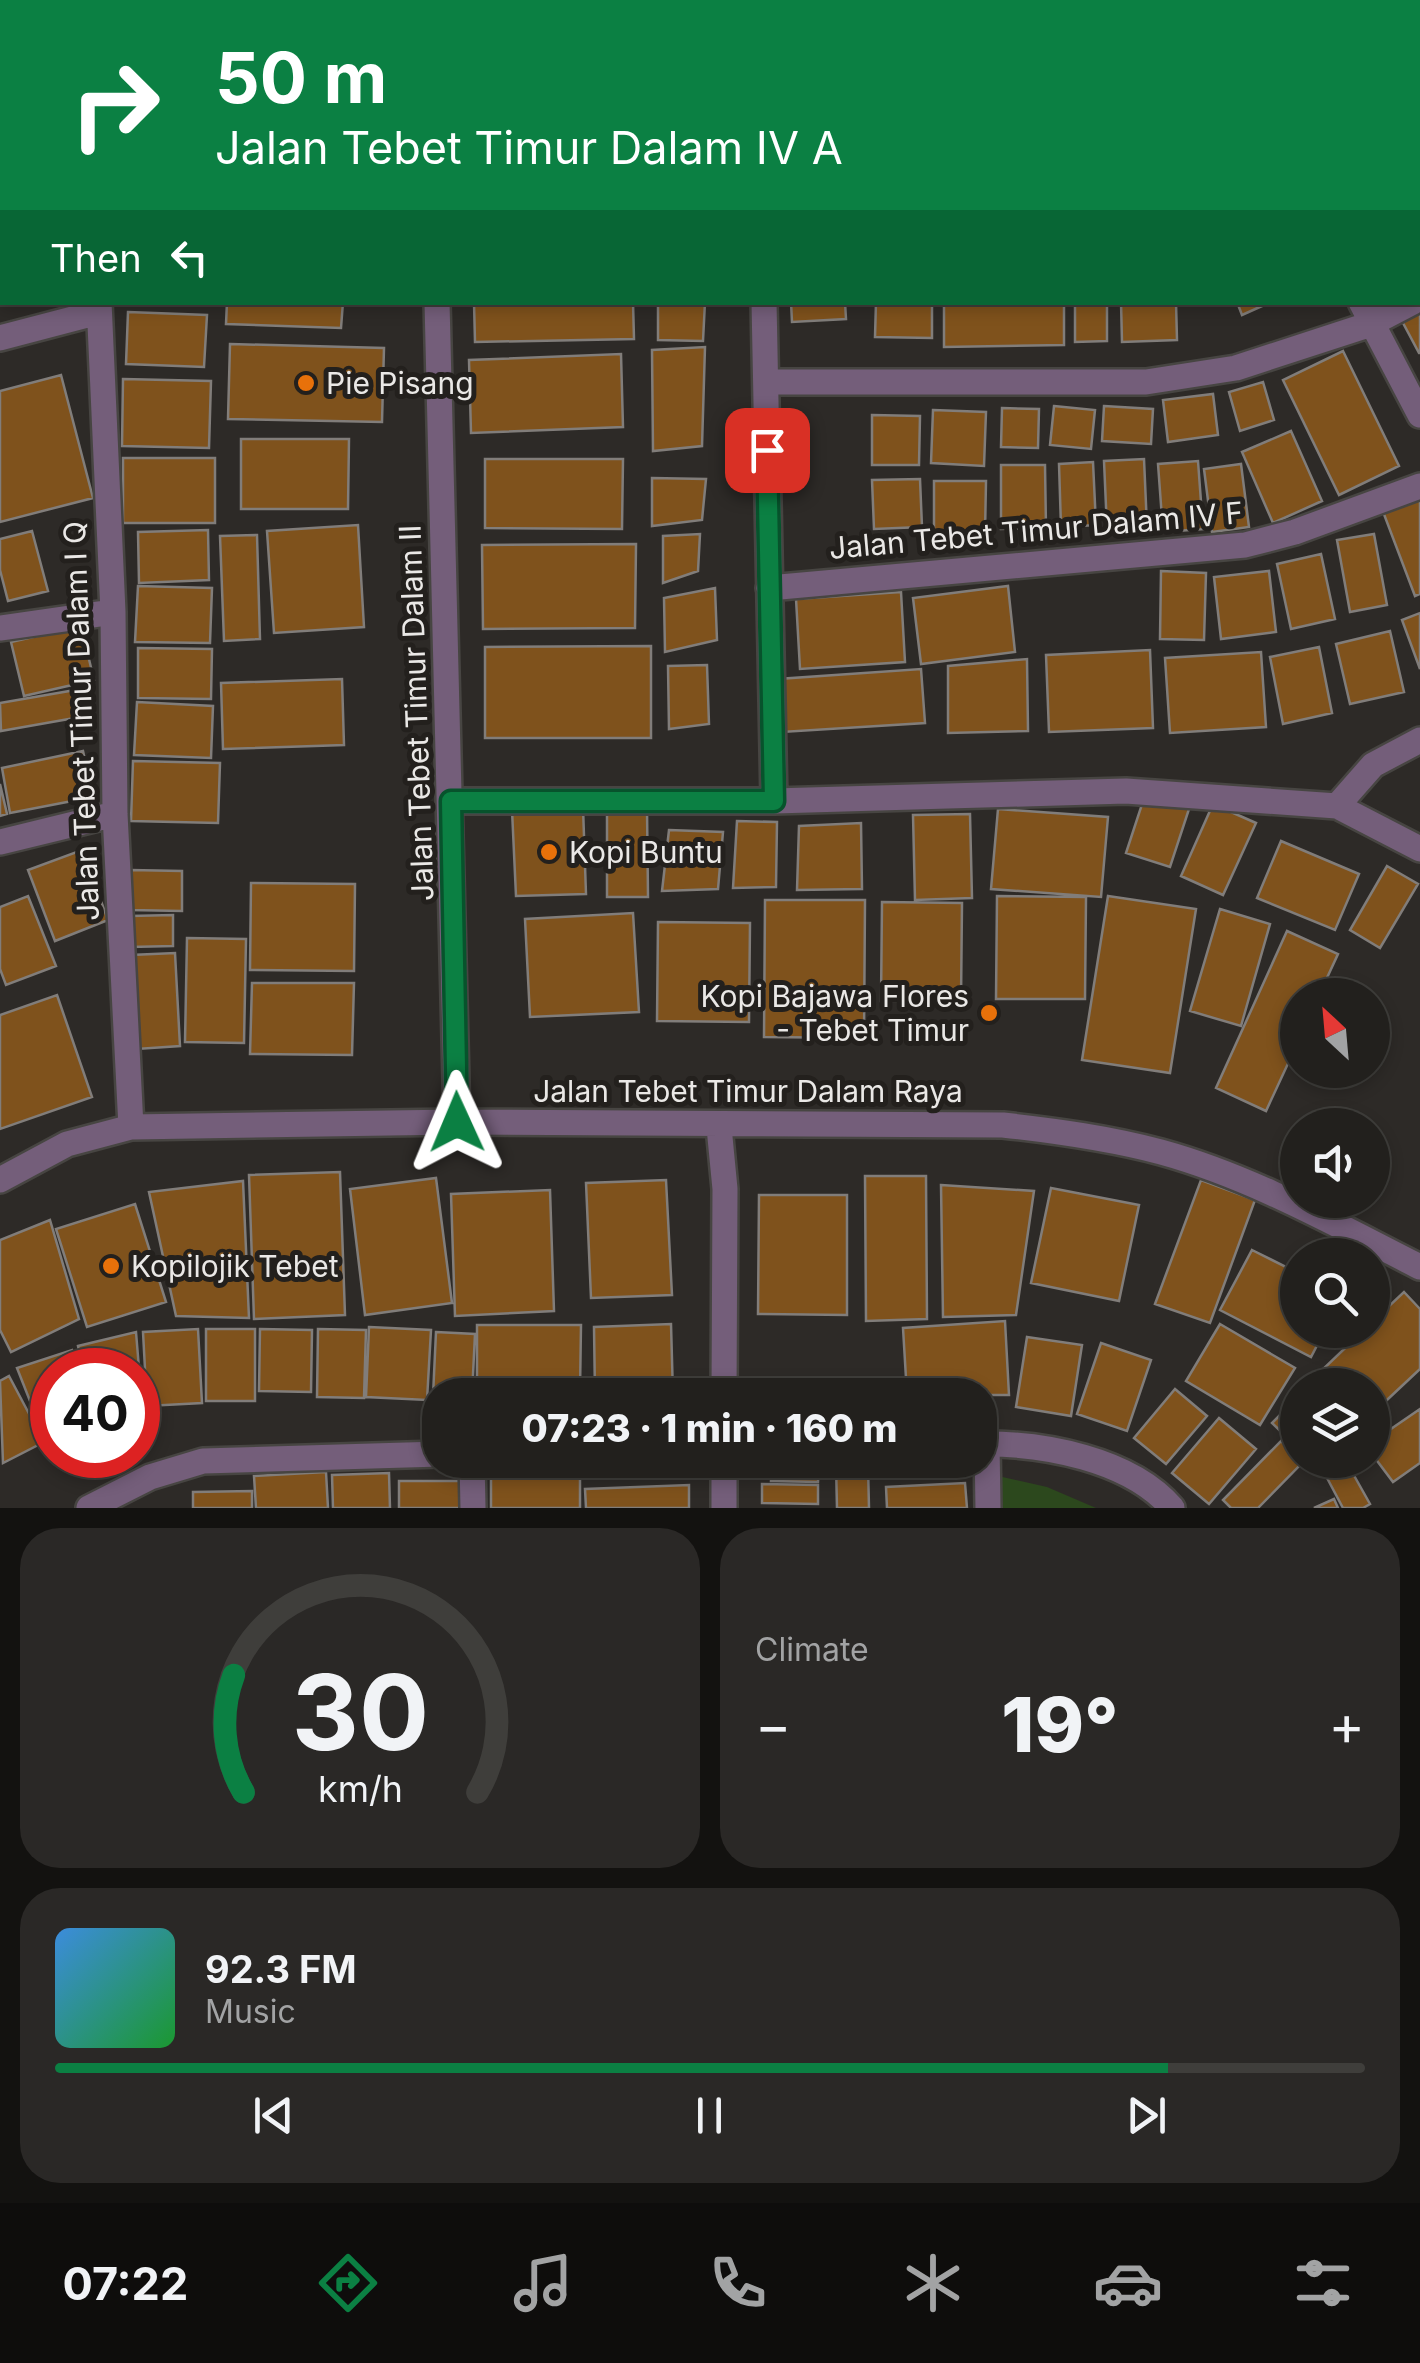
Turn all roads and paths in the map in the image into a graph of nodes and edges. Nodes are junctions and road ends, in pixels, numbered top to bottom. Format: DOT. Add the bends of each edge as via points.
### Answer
graph roads {
  1 [pos="437,305"];
  2 [pos="764,305"];
  3 [pos="1400,305"];
  4 [pos="99,307"];
  5 [pos="1366,313"];
  6 [pos="0,338"];
  7 [pos="766,382"];
  8 [pos="1420,415"];
  9 [pos="1420,486"];
  10 [pos="769,588"];
  11 [pos="112,612"];
  12 [pos="0,628"];
  13 [pos="1420,740"];
  14 [pos="451,801"];
  15 [pos="774,801"];
  16 [pos="1337,806"];
  17 [pos="115,814"];
  18 [pos="0,842"];
  19 [pos="1420,849"];
  20 [pos="457,1122"];
  21 [pos="720,1126"];
  22 [pos="131,1127"];
  23 [pos="0,1180"];
  24 [pos="1420,1268"];
  25 [pos="724,1378"];
  26 [pos="997,1446"];
  27 [pos="422,1455"];
  28 [pos="472,1478"];
  29 [pos="724,1478"];
  30 [pos="986,1478"];
  31 [pos="90,1508"];
  32 [pos="473,1508"];
  33 [pos="724,1508"];
  34 [pos="988,1508"];
  35 [pos="1172,1508"];
  1 -- 14 [label="street, Jalan Tebet Timur Dalam II"];
  2 -- 7 [label="street"];
  3 -- 5 [label="street"];
  4 -- 6 [label="street"];
  4 -- 11 [label="street, Jalan Tebet Timur Dalam I Q"];
  5 -- 7 [label="street" via="1236,368 1146,382"];
  5 -- 8 [label="street"];
  7 -- 10 [label="street"];
  9 -- 10 [label="street, Jalan Tebet Timur Dalam IV F" via="1245,545"];
  10 -- 15 [label="street"];
  11 -- 12 [label="street"];
  11 -- 17 [label="street, Jalan Tebet Timur Dalam I Q"];
  13 -- 16 [label="street" via="1373,765"];
  14 -- 15 [label="street"];
  14 -- 20 [label="street, Jalan Tebet Timur Dalam II"];
  15 -- 16 [label="street" via="1126,791"];
  16 -- 19 [label="street"];
  17 -- 18 [label="street"];
  17 -- 22 [label="street, Jalan Tebet Timur Dalam I Q"];
  20 -- 21 [label="street, Jalan Tebet Timur Dalam Raya"];
  20 -- 22 [label="street, Jalan Tebet Timur Dalam Raya"];
  21 -- 24 [label="street, Jalan Tebet Timur Dalam Raya" via="1003,1125 1082,1134 1165,1153 1288,1200"];
  21 -- 25 [label="street"];
  22 -- 23 [label="street, Jalan Tebet Timur Dalam Raya" via="67,1144"];
  26 -- 35 [label="street" via="1083,1457 1156,1489"];
  27 -- 31 [label="street" via="204,1461 150,1477"];
  28 -- 32 [label="street"];
  29 -- 33 [label="street"];
  30 -- 34 [label="street"];
}
